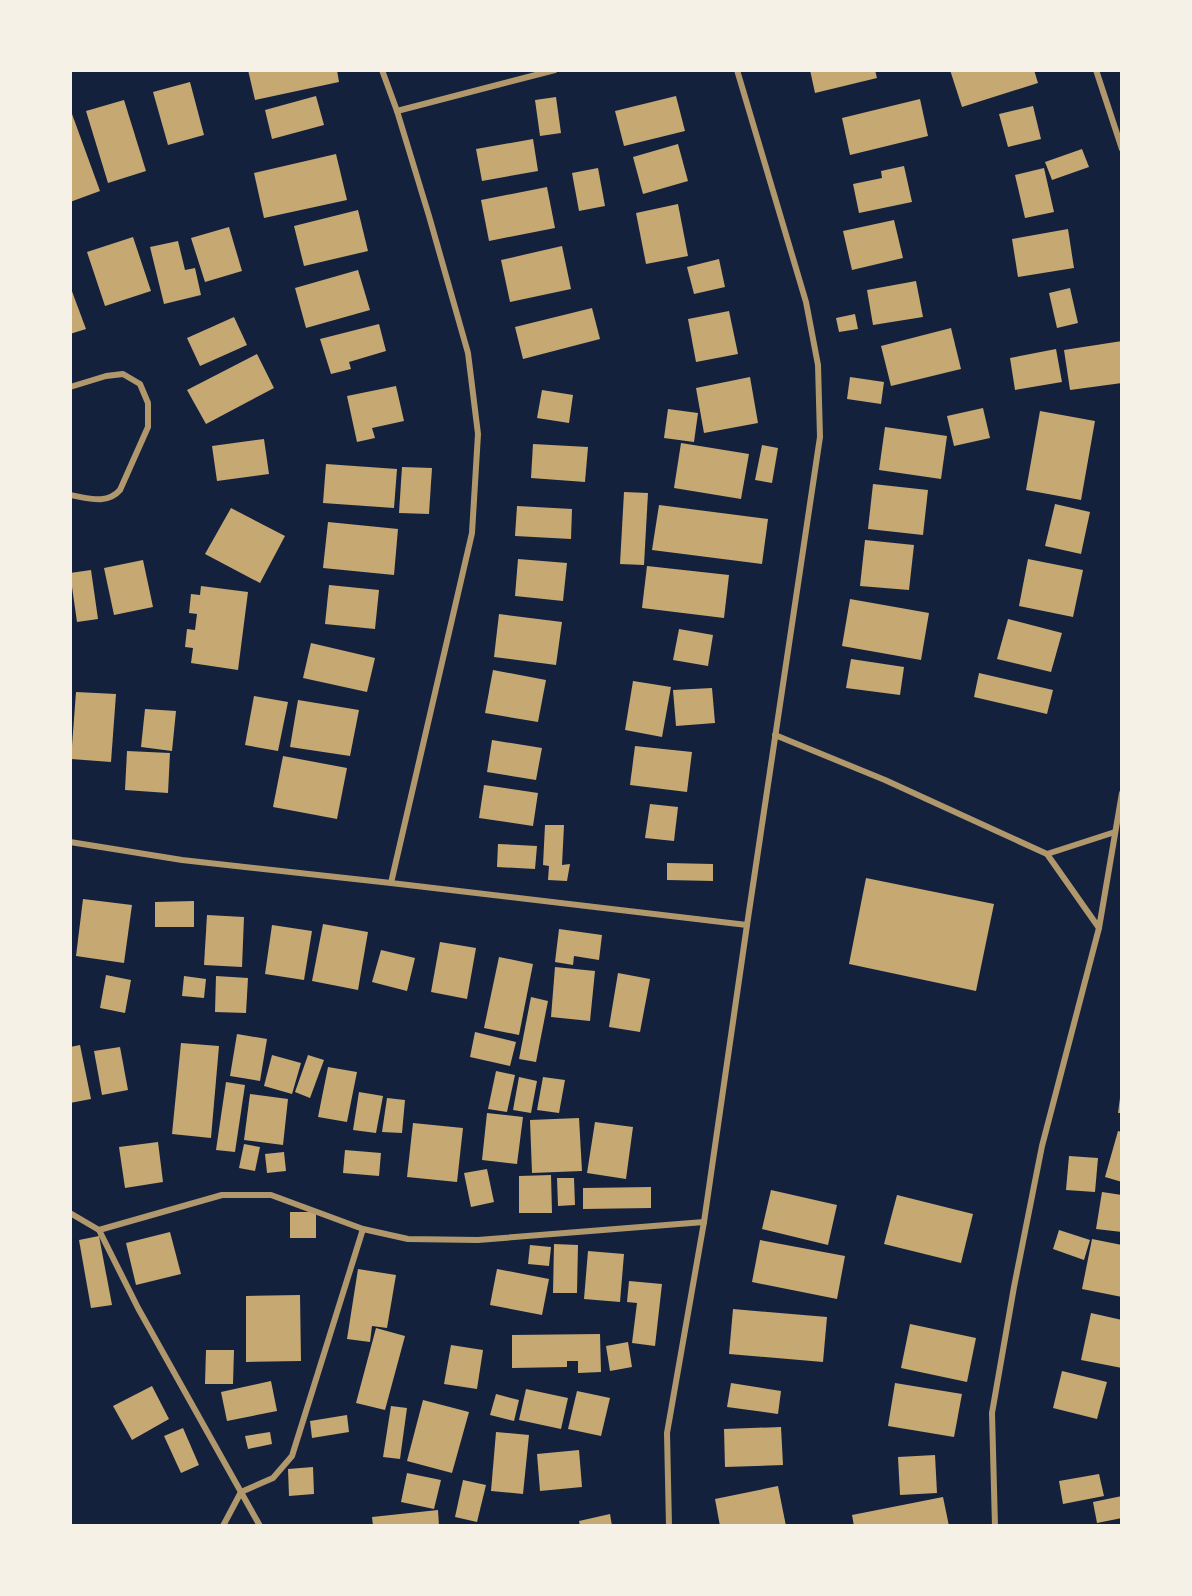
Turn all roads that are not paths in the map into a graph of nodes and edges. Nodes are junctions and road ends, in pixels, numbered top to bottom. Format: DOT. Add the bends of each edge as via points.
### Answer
graph roads {
  1 [pos="382,70"];
  2 [pos="555,70"];
  3 [pos="737,70"];
  4 [pos="1096,70"];
  5 [pos="397,111"];
  6 [pos="1122,149"];
  7 [pos="70,387"];
  8 [pos="70,495"];
  9 [pos="775,735"];
  10 [pos="1122,793"];
  11 [pos="1115,832"];
  12 [pos="70,842"];
  13 [pos="1047,854"];
  14 [pos="391,883"];
  15 [pos="747,926"];
  16 [pos="1098,928"];
  17 [pos="70,1213"];
  18 [pos="704,1222"];
  19 [pos="363,1229"];
  20 [pos="99,1230"];
  21 [pos="241,1492"];
  22 [pos="223,1526"];
  23 [pos="260,1526"];
  24 [pos="669,1526"];
  25 [pos="995,1526"];
  1 -- 5 [label="street"];
  2 -- 5 [label="street"];
  3 -- 9 [label="street" via="806,302 818,365 820,437"];
  4 -- 6 [label="street"];
  5 -- 14 [label="street" via="468,353 478,434 472,533"];
  7 -- 8 [label="street" via="123,374 140,384 148,403 148,427 120,490 113,497 100,499"];
  9 -- 13 [label="street"];
  9 -- 15 [label="street"];
  10 -- 11 [label="street"];
  11 -- 13 [label="street"];
  11 -- 16 [label="street"];
  12 -- 14 [label="street" via="182,860"];
  13 -- 16 [label="street"];
  14 -- 15 [label="street"];
  15 -- 18 [label="street"];
  16 -- 25 [label="street" via="1042,1146 992,1413"];
  17 -- 20 [label="street"];
  18 -- 19 [label="street" via="478,1240 408,1239"];
  18 -- 24 [label="street" via="668,1433"];
  19 -- 20 [label="street" via="271,1195 222,1195"];
  19 -- 21 [label="street" via="292,1456 273,1478"];
  20 -- 21 [label="street"];
  21 -- 22 [label="street"];
  21 -- 23 [label="street"];
}
